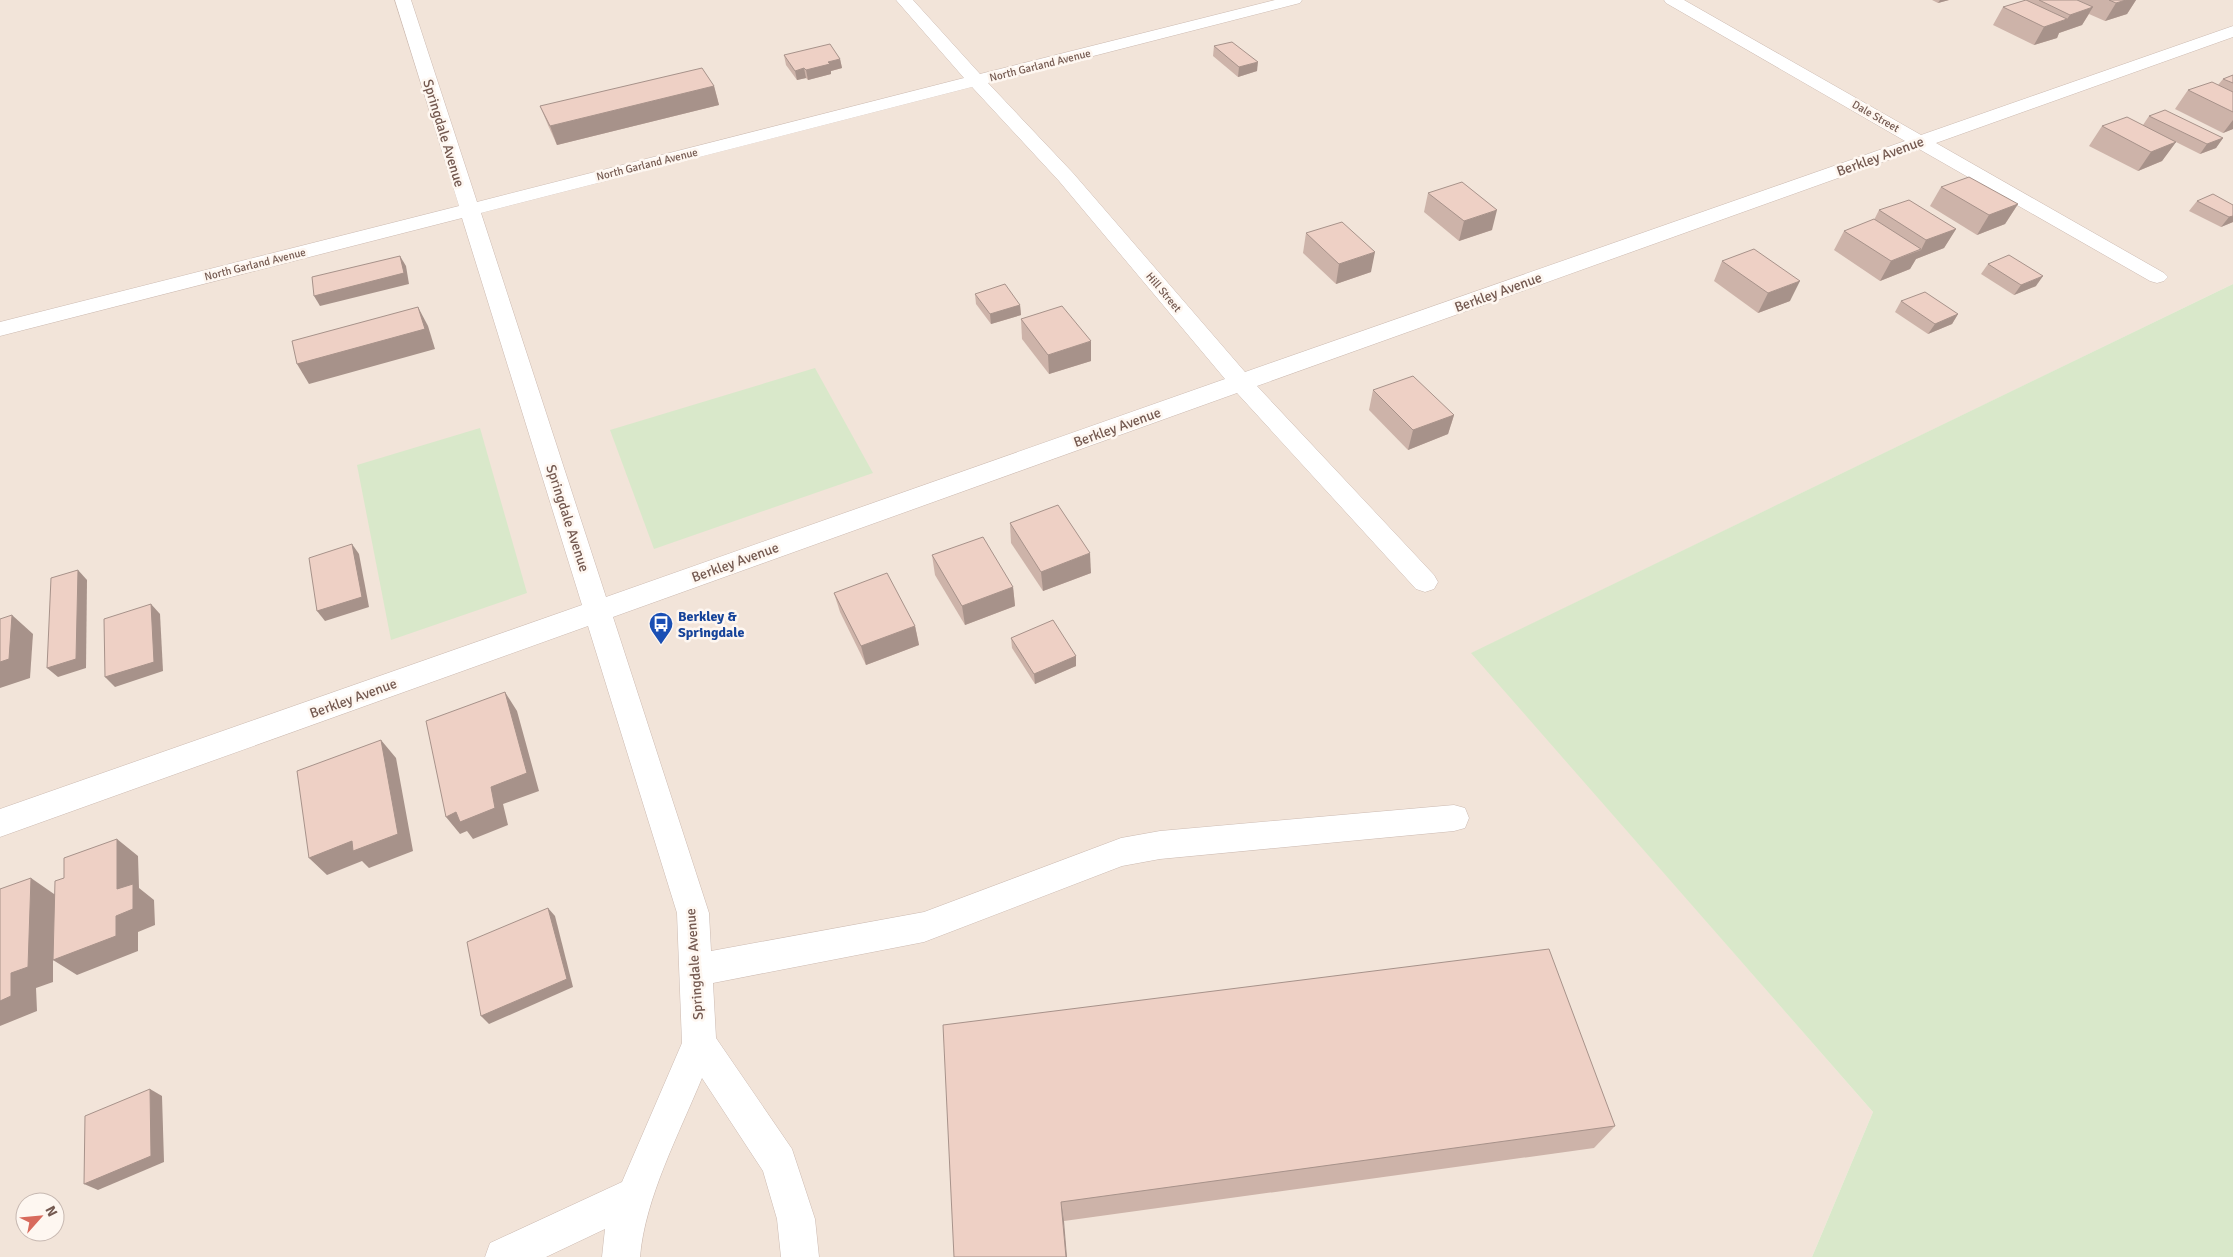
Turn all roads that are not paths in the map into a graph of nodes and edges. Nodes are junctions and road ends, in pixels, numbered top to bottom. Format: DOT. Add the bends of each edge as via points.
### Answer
graph roads {
  1 [pos="403,0"];
  2 [pos="904,0"];
  3 [pos="1294,0"];
  4 [pos="1672,0"];
  5 [pos="2233,30"];
  6 [pos="977,80"];
  7 [pos="1921,141"];
  8 [pos="468,210"];
  9 [pos="2157,277"];
  10 [pos="0,329"];
  11 [pos="1241,383"];
  12 [pos="1425,582"];
  13 [pos="597,611"];
  14 [pos="1454,818"];
  15 [pos="0,823"];
  16 [pos="696,970"];
  17 [pos="699,1043"];
  18 [pos="635,1195"];
  19 [pos="504,1257"];
  20 [pos="622,1257"];
  21 [pos="800,1257"];
  1 -- 8 [label="street, Springdale Avenue"];
  2 -- 6 [label="street, Hill Street"];
  3 -- 6 [label="street, North Garland Avenue"];
  4 -- 7 [label="street, Dale Street"];
  5 -- 7 [label="street, Berkley Avenue"];
  6 -- 8 [label="street, North Garland Avenue"];
  6 -- 11 [label="street, Hill Street" via="1066,176"];
  7 -- 9 [label="street, Dale Street"];
  7 -- 11 [label="street, Berkley Avenue"];
  8 -- 10 [label="street, North Garland Avenue"];
  8 -- 13 [label="street, Springdale Avenue"];
  11 -- 12 [label="street, Hill Street"];
  11 -- 13 [label="street, Berkley Avenue"];
  13 -- 15 [label="street, Berkley Avenue"];
  13 -- 16 [label="street, Springdale Avenue" via="693,912"];
  14 -- 16 [label="street" via="1160,845 1121,852 924,927"];
  16 -- 17 [label="street, Springdale Avenue"];
  17 -- 18 [label="street, Springdale Avenue"];
  17 -- 21 [label="street" via="779,1162 796,1219"];
  18 -- 19 [label="street"];
  18 -- 20 [label="street, Springdale Avenue" via="623,1232"];
}
